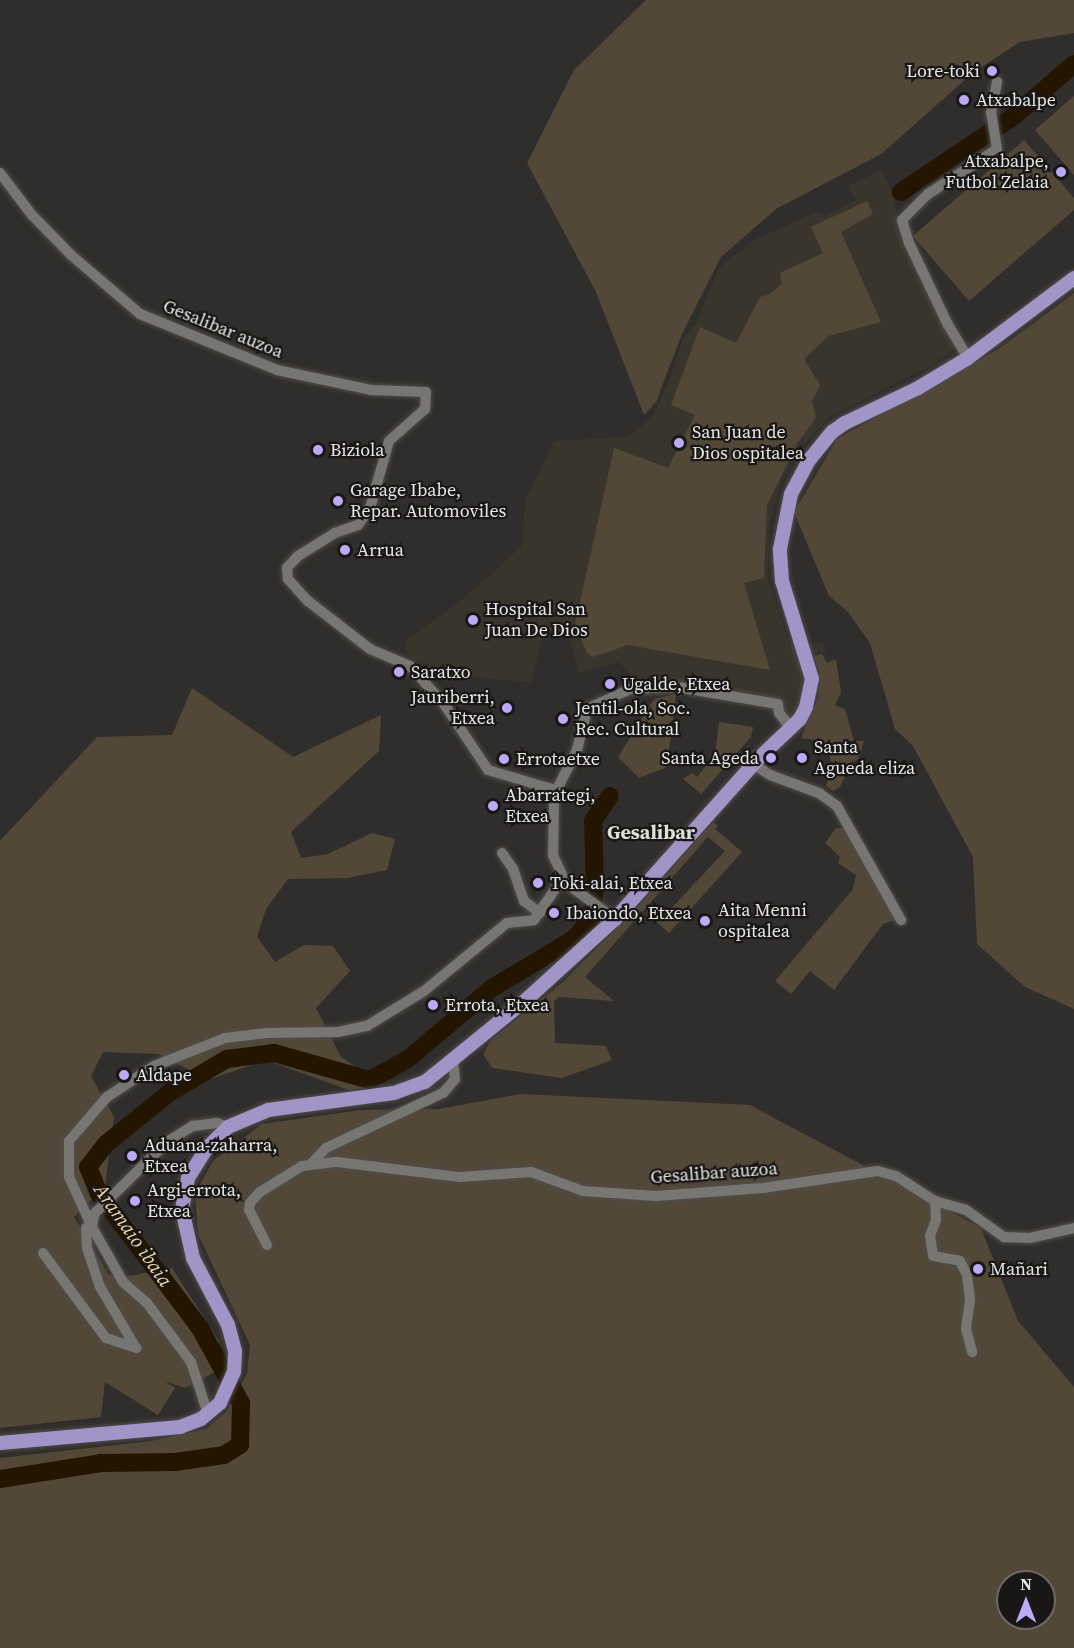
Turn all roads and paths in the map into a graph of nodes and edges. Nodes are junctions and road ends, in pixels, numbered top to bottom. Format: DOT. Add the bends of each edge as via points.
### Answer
graph roads {
  1 [pos="997,82"];
  2 [pos="0,173"];
  3 [pos="1074,278"];
  4 [pos="969,358"];
  5 [pos="791,728"];
  6 [pos="753,764"];
  7 [pos="555,790"];
  8 [pos="502,853"];
  9 [pos="562,879"];
  10 [pos="537,916"];
  11 [pos="615,919"];
  12 [pos="901,920"];
  13 [pos="453,1061"];
  14 [pos="228,1127"];
  15 [pos="312,1163"];
  16 [pos="935,1201"];
  17 [pos="92,1227"];
  18 [pos="1074,1228"];
  19 [pos="267,1245"];
  20 [pos="43,1252"];
  21 [pos="972,1352"];
  22 [pos="208,1414"];
  23 [pos="0,1443"];
  1 -- 4 [label="street" via="992,124 997,149 938,187 902,220 948,324"];
  2 -- 7 [label="street, Gesalibar auzoa" via="32,215 71,255 140,314 277,370 371,390 426,392 425,409 389,441 370,508 358,525 335,533 298,556 287,568 288,579 308,601 370,649 410,666 444,704 488,770"];
  3 -- 4 [label="main road"];
  4 -- 5 [label="main road" via="832,432 810,459 791,494 780,537 781,568 813,687 806,707"];
  5 -- 6 [label="main road"];
  5 -- 7 [label="street" via="779,713 778,704 768,701 677,687 630,689 587,709 577,750"];
  6 -- 11 [label="main road"];
  6 -- 12 [label="street" via="770,775 819,793 837,806"];
  7 -- 9 [label="street" via="553,855"];
  8 -- 10 [label="street" via="513,869 524,901"];
  9 -- 10 [label="street"];
  9 -- 11 [label="street"];
  10 -- 17 [label="street" via="507,923 424,991 367,1026 338,1032 225,1038 154,1066 107,1097 69,1141 69,1177"];
  11 -- 13 [label="main road"];
  13 -- 14 [label="main road" via="425,1082 394,1093 290,1105"];
  13 -- 15 [label="street, Gesalibar auzoa" via="455,1079 443,1093 326,1148"];
  14 -- 17 [label="street" via="217,1123 193,1126 166,1142 94,1214"];
  14 -- 22 [label="main road" via="196,1162 183,1209 188,1244 228,1325 235,1364 227,1393"];
  15 -- 16 [label="street, Gesalibar auzoa" via="358,1163 466,1177 531,1172 584,1191 656,1196 763,1188 878,1171 896,1176"];
  15 -- 19 [label="street, Gesalibar auzoa" via="287,1173 250,1203 249,1210"];
  16 -- 18 [label="street, Gesalibar auzoa" via="966,1210 993,1232 1010,1239"];
  16 -- 21 [label="street" via="936,1220 930,1236 933,1256 960,1261 967,1275 967,1334"];
  17 -- 20 [label="street" via="88,1226 86,1234 93,1268 111,1311 136,1348 106,1338"];
  17 -- 22 [label="street" via="123,1282 147,1303 191,1362"];
  22 -- 23 [label="main road" via="167,1429"];
}
